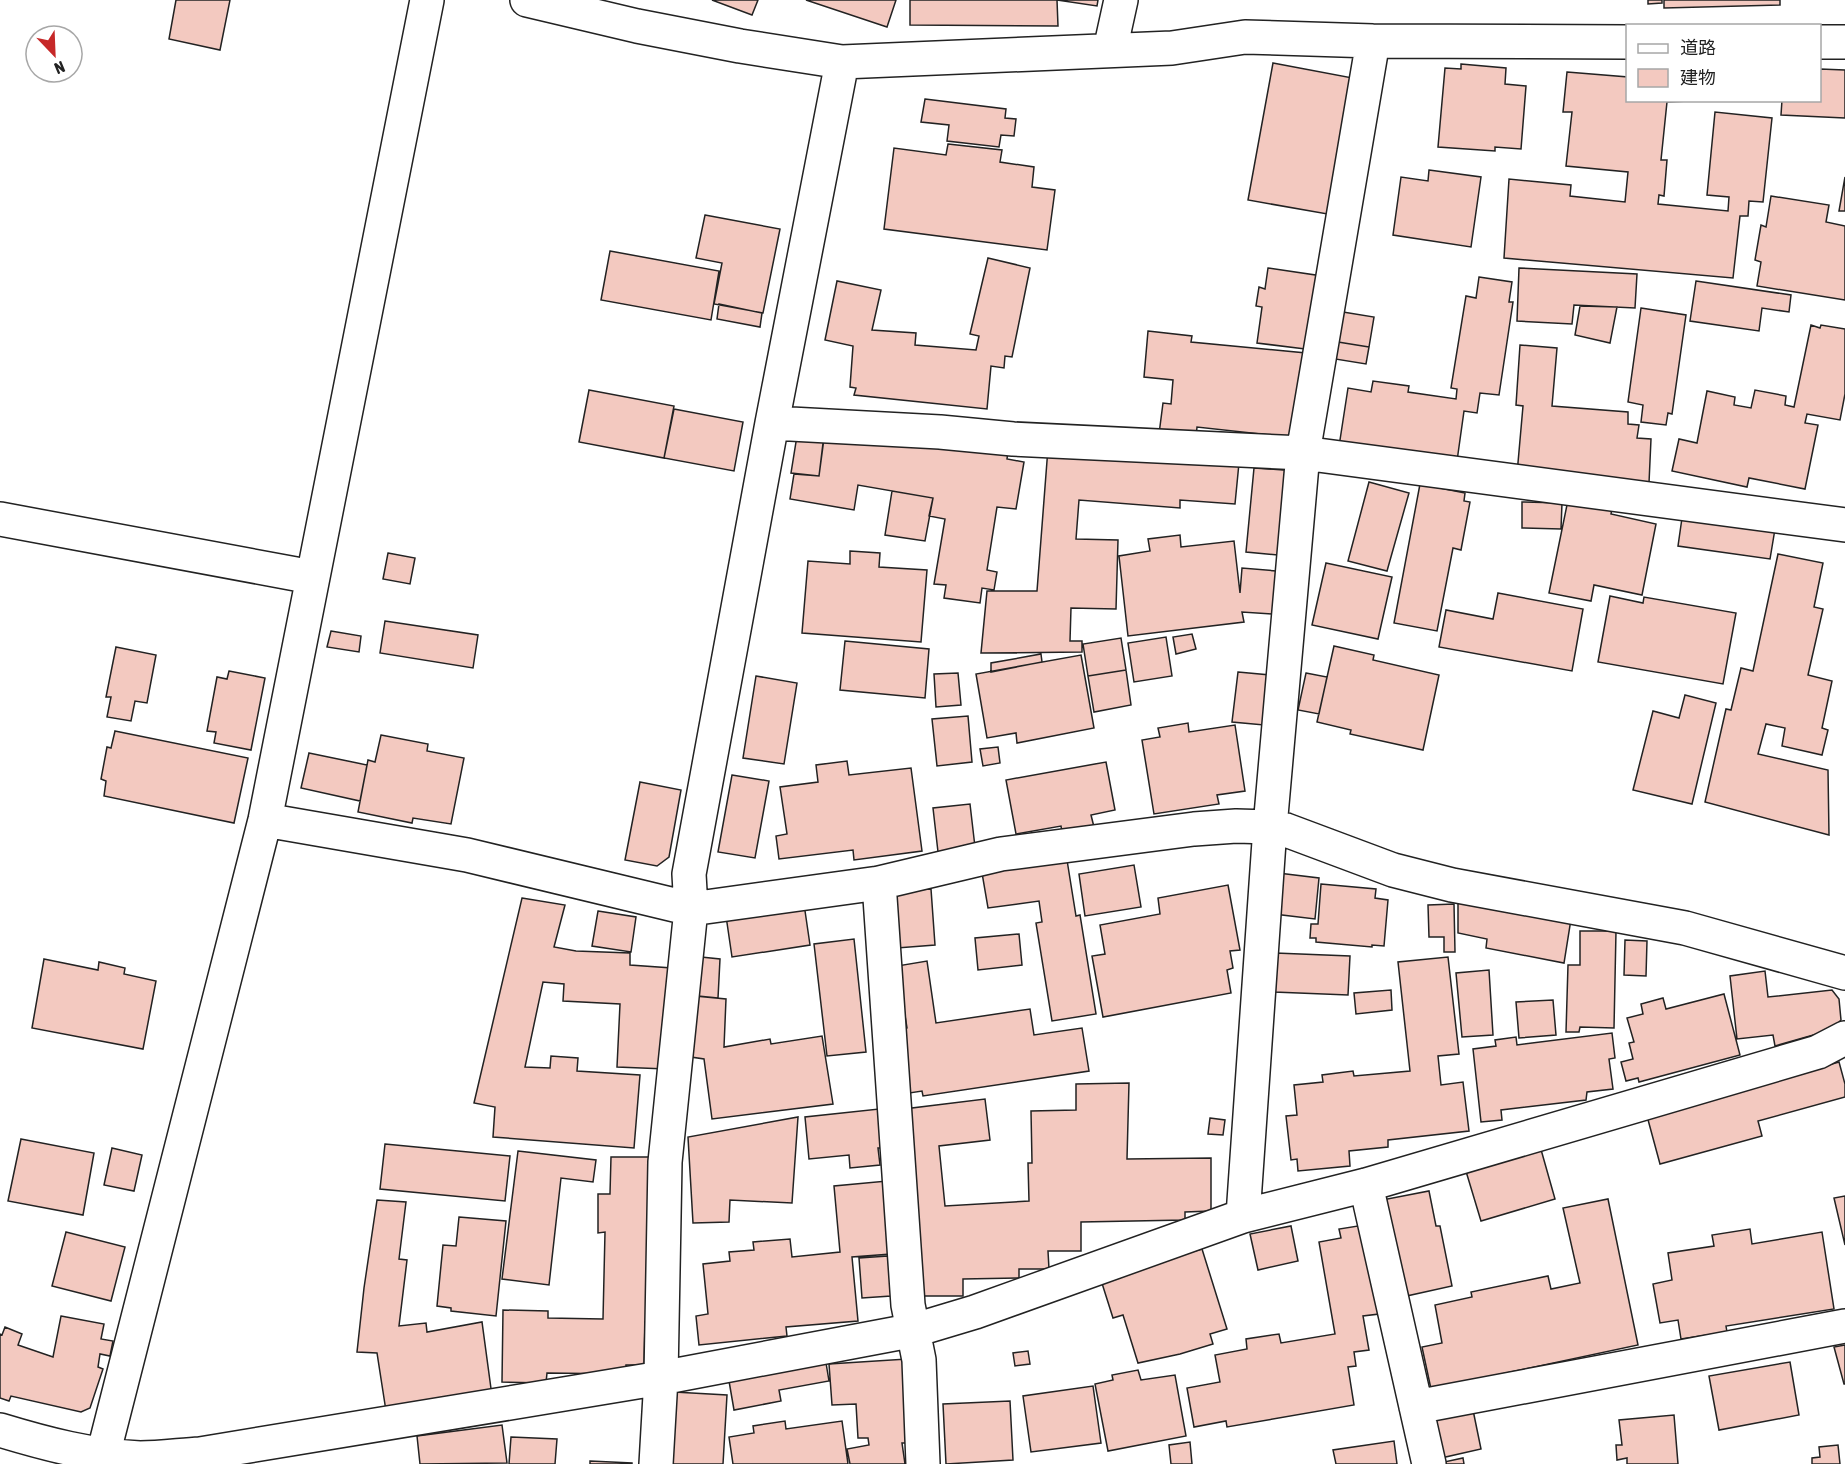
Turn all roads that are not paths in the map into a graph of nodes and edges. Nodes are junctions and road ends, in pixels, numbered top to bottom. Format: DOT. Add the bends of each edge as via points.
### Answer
graph roads {
  1 [pos="427,0"];
  2 [pos="527,0"];
  3 [pos="1121,0"];
  4 [pos="1373,41"];
  5 [pos="1626,42"];
  6 [pos="1821,42"];
  7 [pos="1845,42"];
  8 [pos="1110,50"];
  9 [pos="842,62"];
  10 [pos="772,423"];
  11 [pos="1303,453"];
  12 [pos="0,519"];
  13 [pos="1845,525"];
  14 [pos="312,577"];
  15 [pos="265,820"];
  16 [pos="1270,827"];
  17 [pos="879,883"];
  18 [pos="691,909"];
  19 [pos="1845,973"];
  20 [pos="1845,1038"];
  21 [pos="1366,1185"];
  22 [pos="1243,1216"];
  23 [pos="1845,1326"];
  24 [pos="915,1330"];
  25 [pos="661,1378"];
  26 [pos="1416,1407"];
  27 [pos="0,1430"];
  28 [pos="104,1460"];
  29 [pos="656,1464"];
  30 [pos="923,1464"];
  31 [pos="1429,1464"];
  1 -- 14 [label="street"];
  2 -- 9 [label="street" via="637,26"];
  3 -- 8 [label="street"];
  4 -- 5 [label="street"];
  4 -- 8 [label="street" via="1245,37 1173,48"];
  4 -- 11 [label="street"];
  6 -- 7 [label="street"];
  8 -- 9 [label="street"];
  9 -- 10 [label="street"];
  10 -- 11 [label="street"];
  10 -- 18 [label="street" via="689,874"];
  11 -- 13 [label="street"];
  11 -- 16 [label="street"];
  12 -- 14 [label="street"];
  14 -- 15 [label="street"];
  15 -- 18 [label="street" via="467,855"];
  15 -- 28 [label="street"];
  16 -- 17 [label="street" via="1194,829 1000,854"];
  16 -- 19 [label="street" via="1393,870 1452,885 1685,928"];
  16 -- 22 [label="street"];
  17 -- 18 [label="street"];
  17 -- 24 [label="street" via="908,1305"];
  18 -- 25 [label="street" via="665,1162"];
  20 -- 21 [label="street" via="1818,1052"];
  21 -- 22 [label="street"];
  21 -- 26 [label="street"];
  22 -- 24 [label="street"];
  23 -- 26 [label="street"];
  24 -- 25 [label="street"];
  24 -- 30 [label="street" via="920,1360"];
  25 -- 28 [label="street" via="200,1454"];
  25 -- 29 [label="street"];
  26 -- 31 [label="street"];
  27 -- 28 [label="street"];
}
